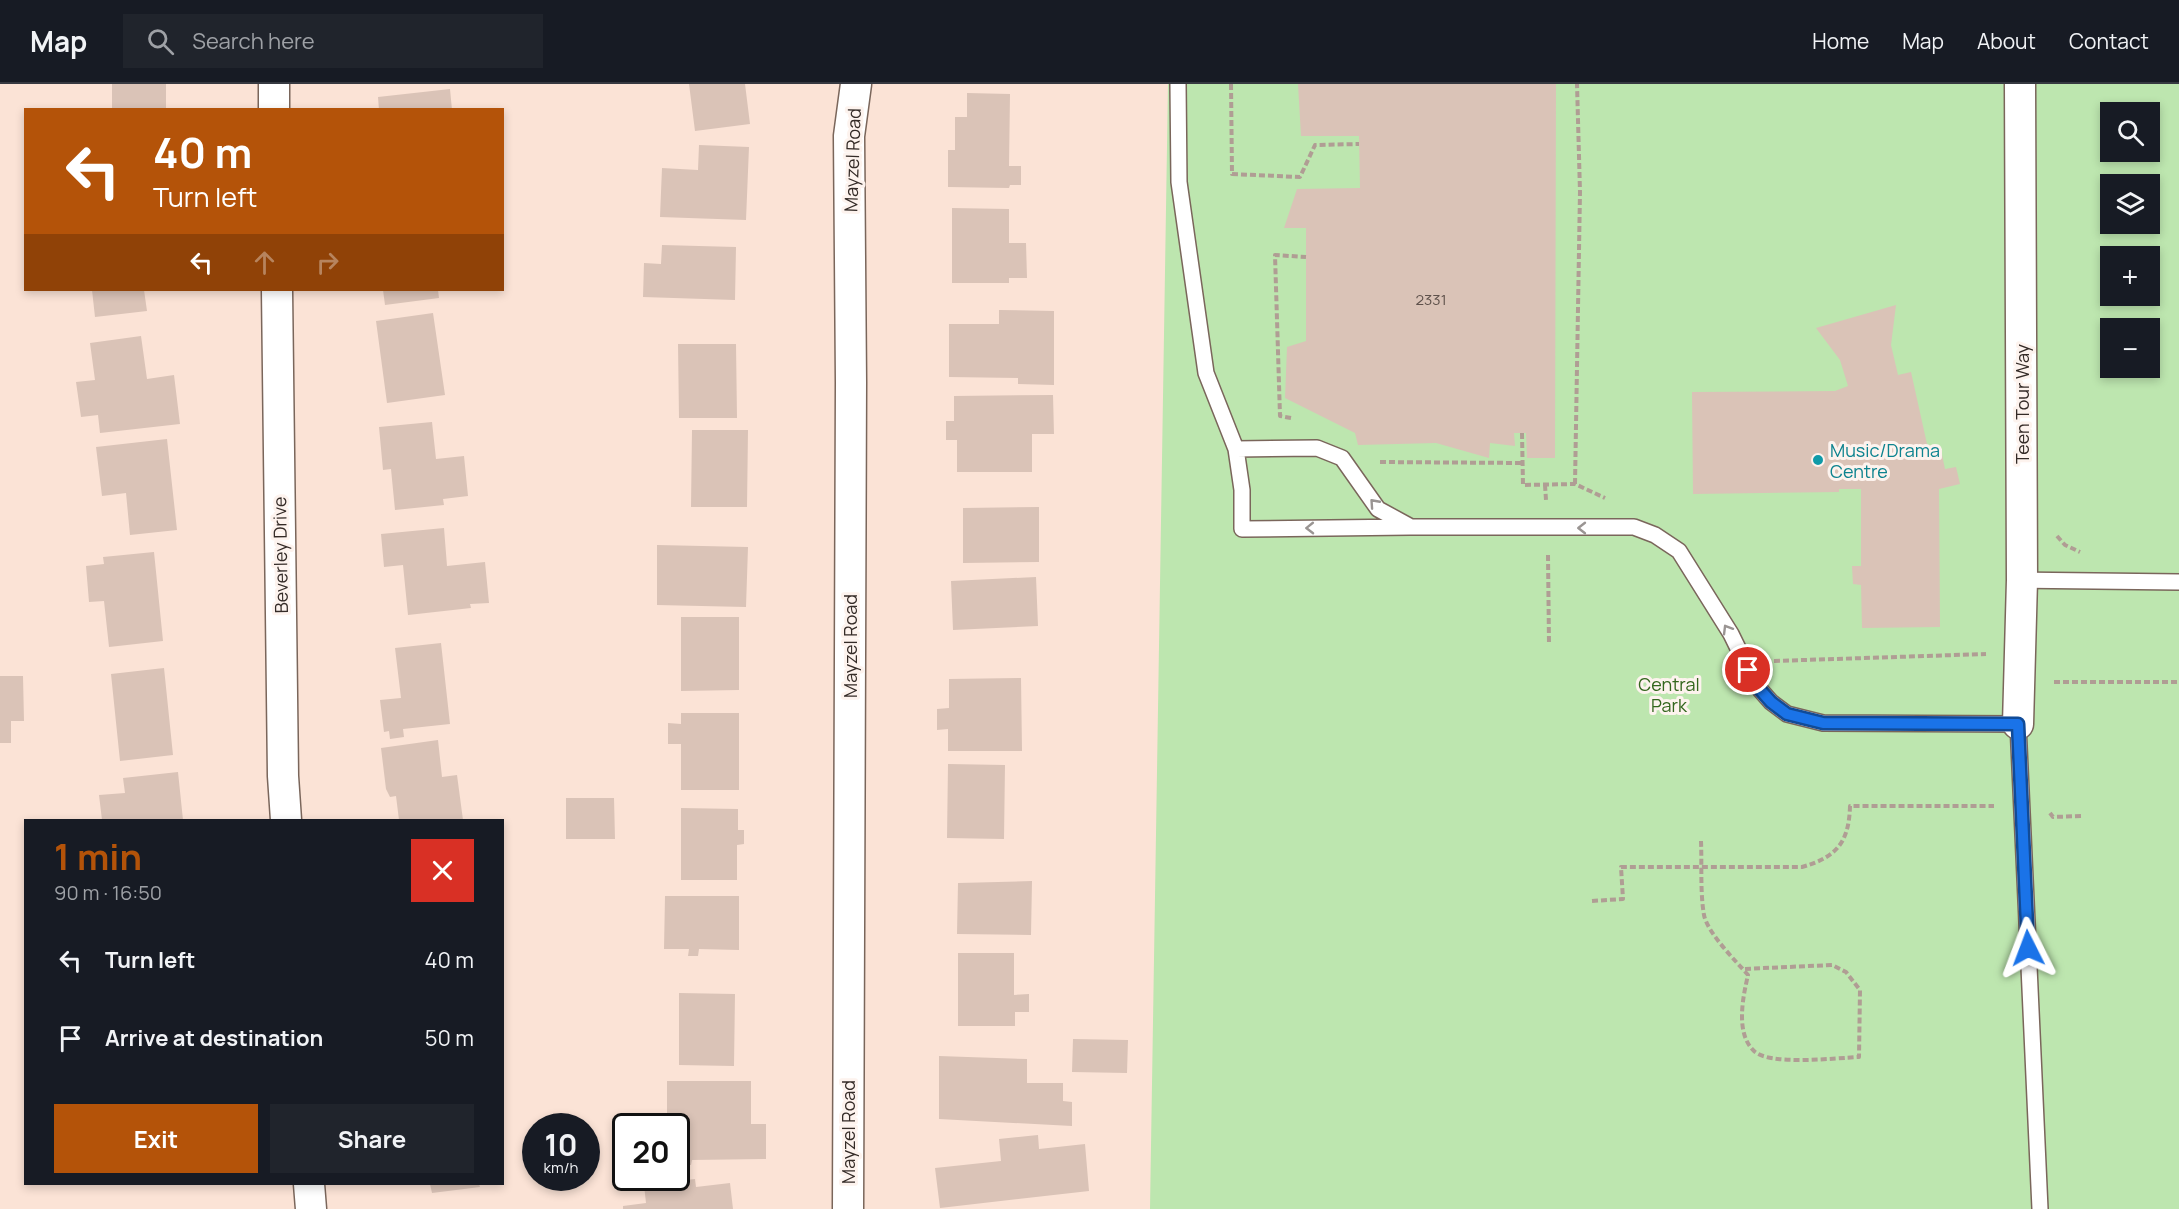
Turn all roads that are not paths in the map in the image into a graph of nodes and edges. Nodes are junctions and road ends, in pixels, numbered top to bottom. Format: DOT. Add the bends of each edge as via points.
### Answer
graph roads {
  1 [pos="274,84"];
  2 [pos="856,84"];
  3 [pos="1178,84"];
  4 [pos="2020,84"];
  5 [pos="274,108"];
  6 [pos="277,291"];
  7 [pos="1236,449"];
  8 [pos="1411,527"];
  9 [pos="2022,580"];
  10 [pos="2179,582"];
  11 [pos="2018,724"];
  12 [pos="286,819"];
  13 [pos="309,1185"];
  14 [pos="311,1209"];
  15 [pos="848,1209"];
  16 [pos="2040,1209"];
  1 -- 5 [label="street"];
  2 -- 15 [label="street, Mayzel Road" via="849,136"];
  3 -- 7 [label="lane" via="1179,182 1206,373"];
  4 -- 9 [label="street, Teen Tour Way"];
  6 -- 12 [label="street, Beverley Drive"];
  8 -- 7 [label="lane, one-way" via="1378,509 1342,459 1317,448"];
  8 -- 7 [label="lane, one-way" via="1242,529"];
  11 -- 8 [label="lane, one-way" via="1823,723 1787,714 1756,685 1731,634 1678,551 1655,535 1634,527"];
  9 -- 10 [label="lane"];
  9 -- 11 [label="street, Teen Tour Way"];
  11 -- 16 [label="lane"];
  13 -- 14 [label="street"];
}
